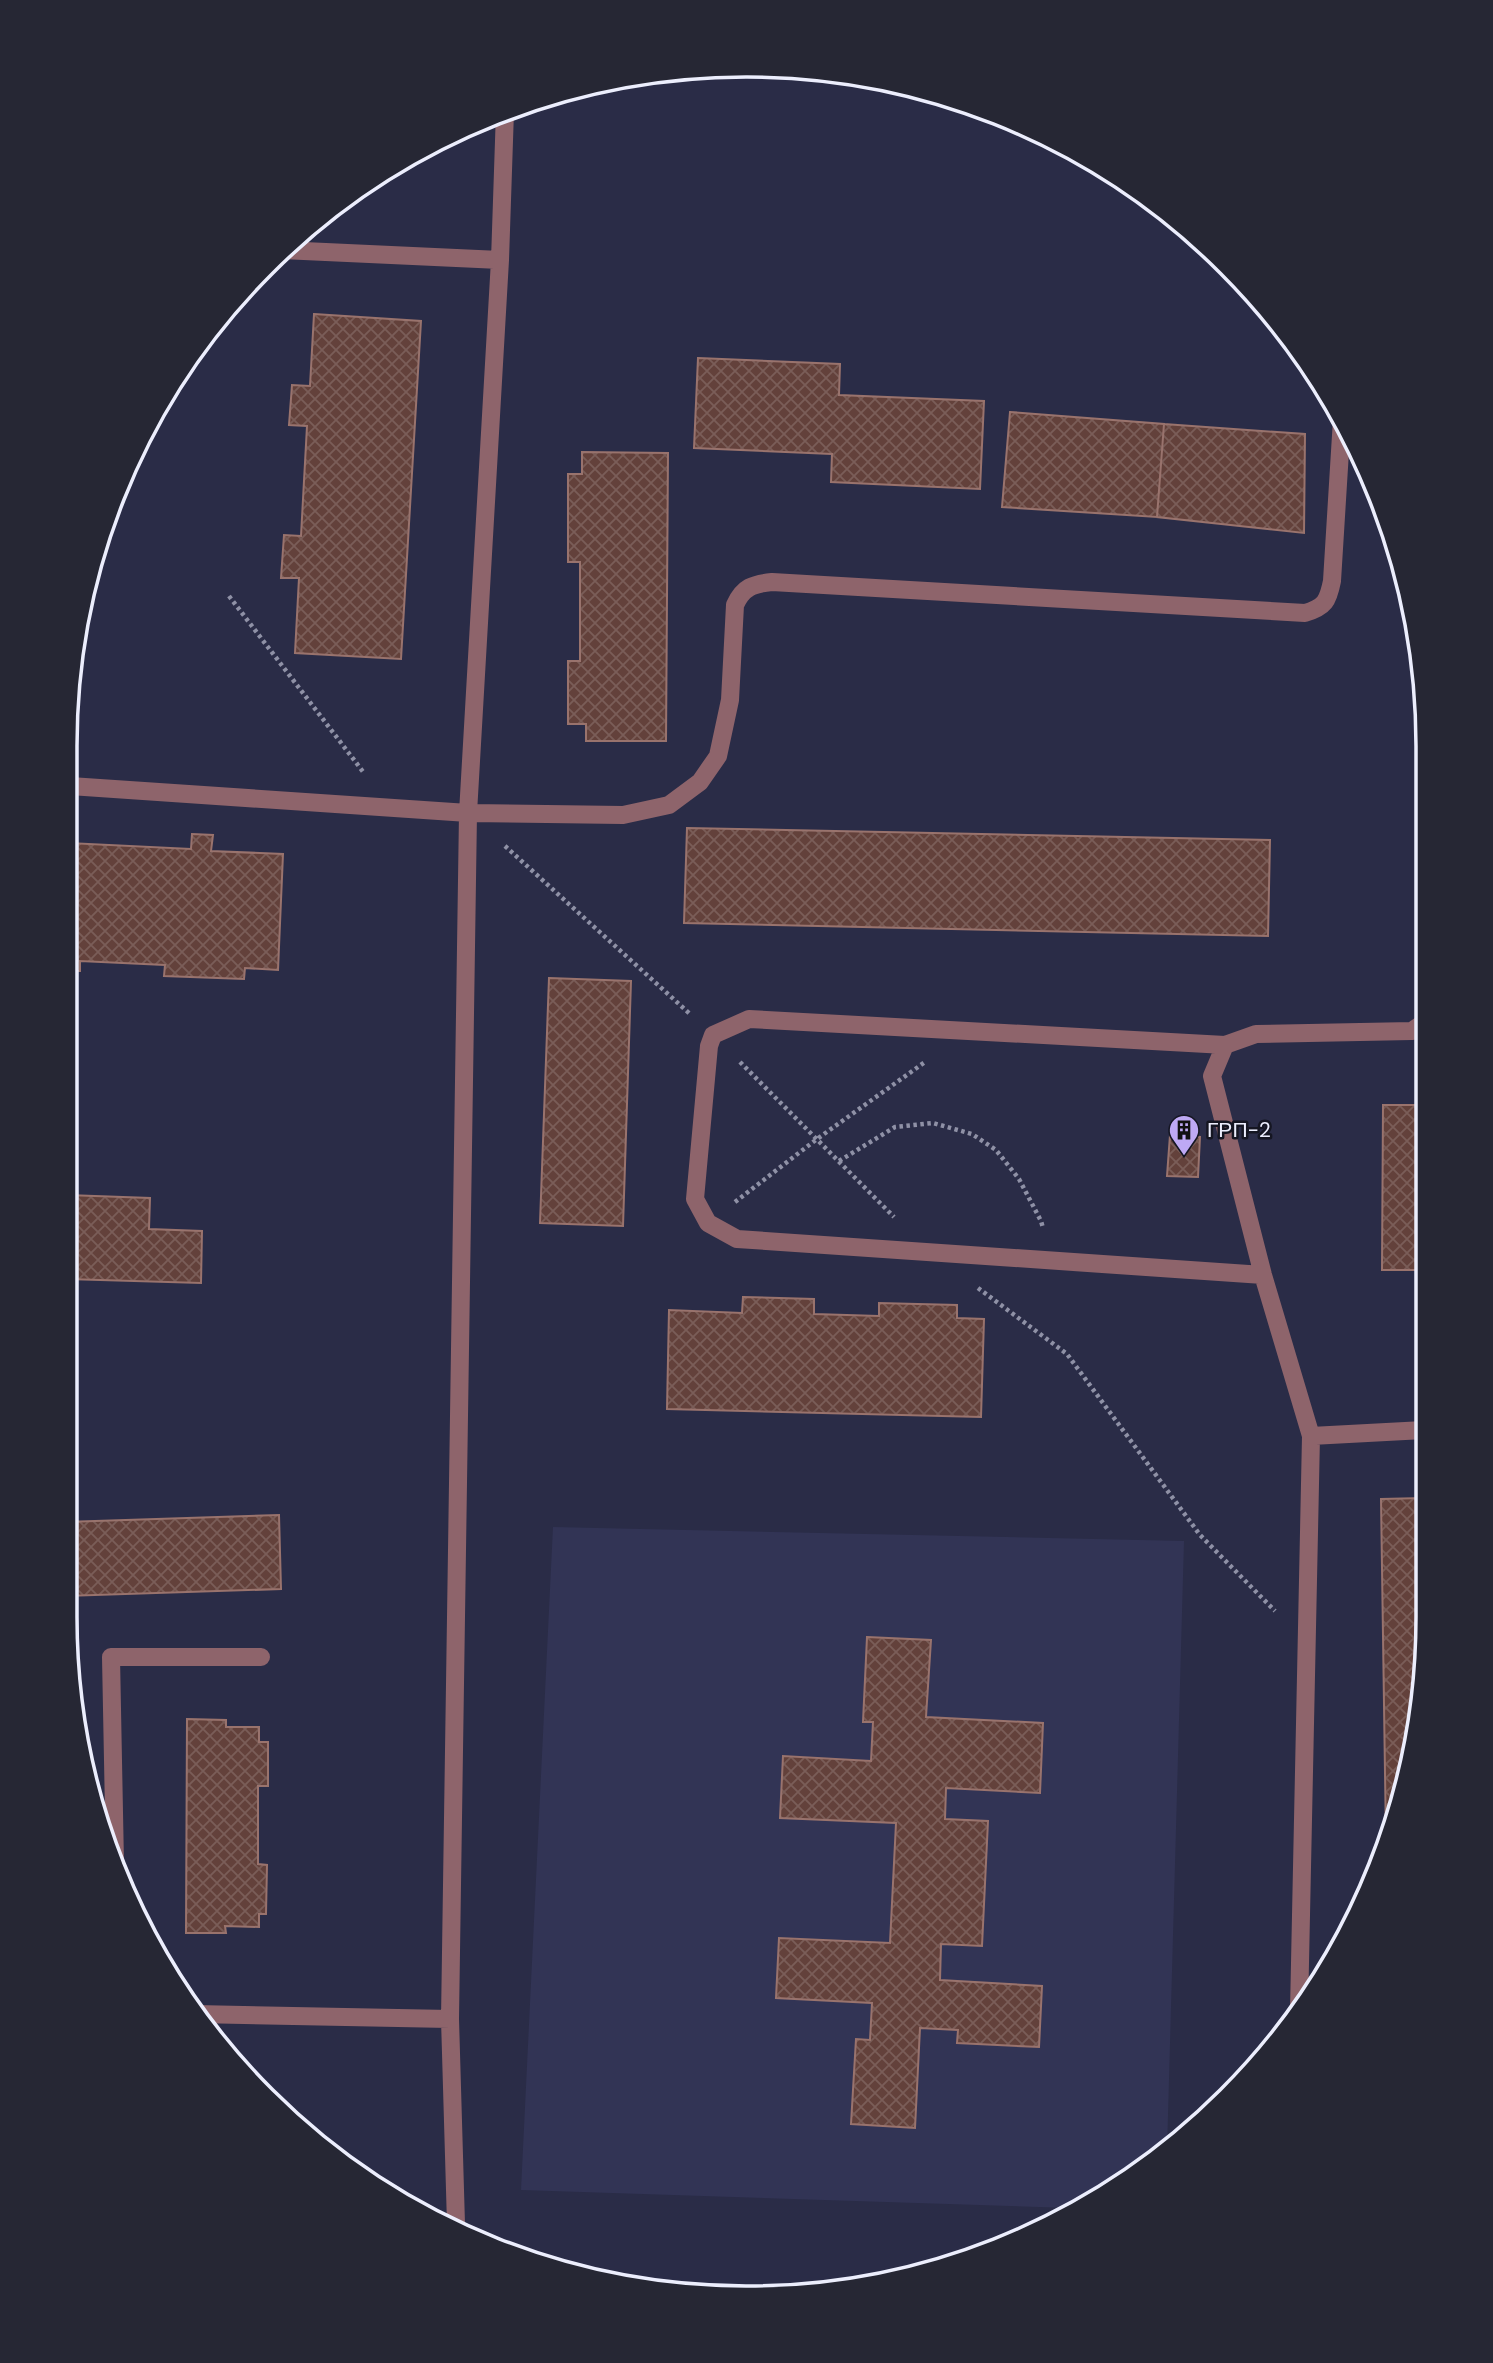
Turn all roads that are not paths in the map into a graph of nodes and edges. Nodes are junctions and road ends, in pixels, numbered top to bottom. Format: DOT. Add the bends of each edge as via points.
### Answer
graph roads {
  1 [pos="505,123"];
  2 [pos="297,251"];
  3 [pos="500,260"];
  4 [pos="1341,439"];
  5 [pos="77,786"];
  6 [pos="468,813"];
  7 [pos="1416,1028"];
  8 [pos="1225,1045"];
  9 [pos="1263,1275"];
  10 [pos="1416,1430"];
  11 [pos="1311,1436"];
  12 [pos="261,1657"];
  13 [pos="114,1836"];
  14 [pos="1299,1993"];
  15 [pos="208,2014"];
  16 [pos="450,2019"];
  17 [pos="456,2220"];
  1 -- 3 [label="lane"];
  2 -- 3 [label="lane"];
  3 -- 6 [label="lane"];
  4 -- 6 [label="lane" via="1332,581 1329,597 1320,609 1305,613 756,584 740,594 735,605 730,699 718,756 700,782 669,805 623,815"];
  5 -- 6 [label="lane"];
  6 -- 16 [label="lane"];
  7 -- 8 [label="lane" via="1256,1034"];
  8 -- 9 [label="lane" via="1212,1076"];
  8 -- 9 [label="lane" via="749,1019 713,1035 709,1046 695,1199 708,1223 737,1239"];
  9 -- 11 [label="lane"];
  10 -- 11 [label="lane"];
  11 -- 14 [label="lane"];
  12 -- 13 [label="lane" via="111,1657"];
  15 -- 16 [label="lane"];
  16 -- 17 [label="lane"];
}
